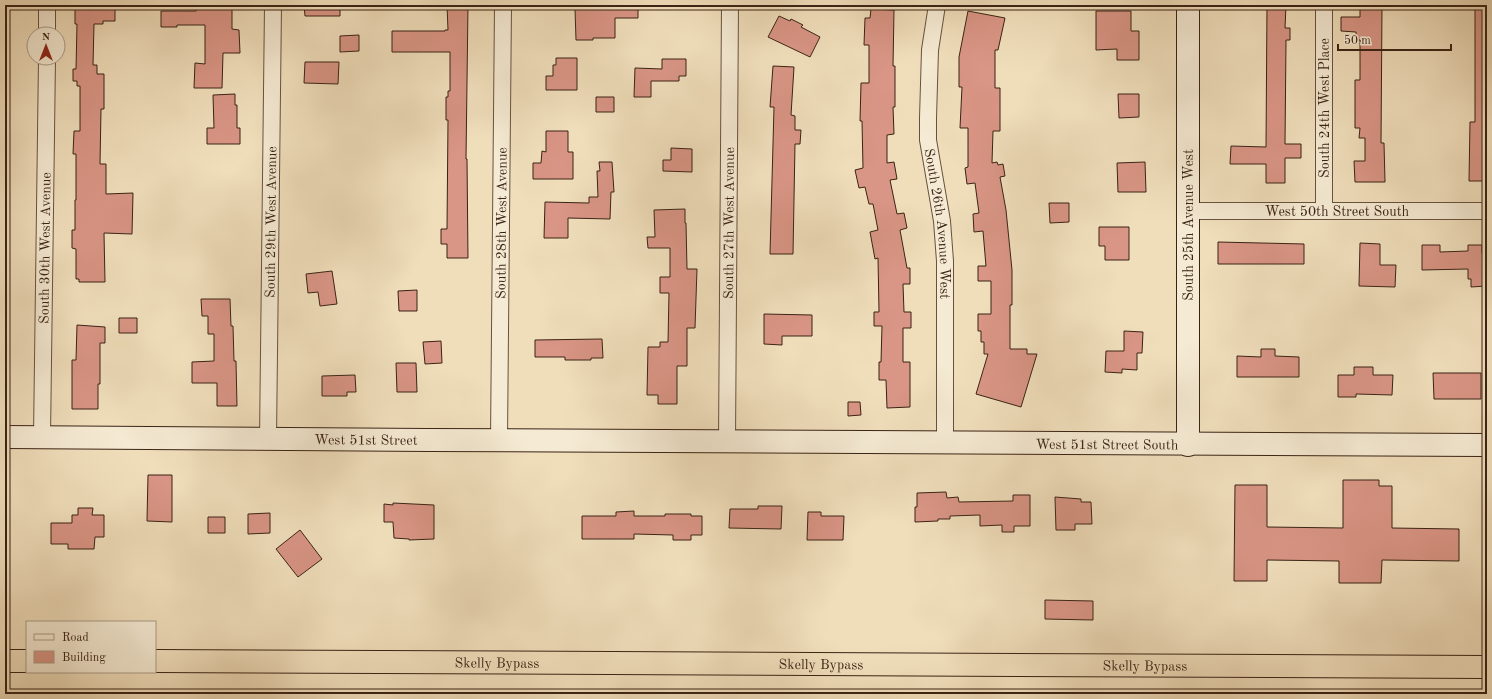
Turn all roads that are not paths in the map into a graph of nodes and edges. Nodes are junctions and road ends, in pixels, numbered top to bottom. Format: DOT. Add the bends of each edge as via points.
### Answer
graph roads {
  1 [pos="47,5"];
  2 [pos="273,5"];
  3 [pos="503,5"];
  4 [pos="730,5"];
  5 [pos="937,5"];
  6 [pos="1188,5"];
  7 [pos="1324,5"];
  8 [pos="47,26"];
  9 [pos="46,66"];
  10 [pos="1187,211"];
  11 [pos="1324,211"];
  12 [pos="1487,211"];
  13 [pos="5,437"];
  14 [pos="42,437"];
  15 [pos="268,439"];
  16 [pos="499,440"];
  17 [pos="727,442"];
  18 [pos="945,443"];
  19 [pos="1188,445"];
  20 [pos="1487,445"];
  21 [pos="5,661"];
  22 [pos="26,661"];
  23 [pos="156,661"];
  24 [pos="1487,667"];
  1 -- 8 [label="street"];
  2 -- 15 [label="street, South 29th West Avenue"];
  3 -- 16 [label="street, South 28th West Avenue"];
  4 -- 17 [label="street, South 27th West Avenue"];
  5 -- 18 [label="street, South 26th Avenue West" via="930,50 928,140 942,221 945,261"];
  6 -- 10 [label="street, South 25th Avenue West"];
  7 -- 11 [label="street, South 24th West Place"];
  9 -- 14 [label="street, South 30th West Avenue"];
  10 -- 11 [label="street, West 50th Street South"];
  10 -- 19 [label="street, South 25th Avenue West"];
  11 -- 12 [label="street, West 50th Street South"];
  13 -- 14 [label="street, West 51st Street"];
  14 -- 15 [label="street, West 51st Street"];
  15 -- 16 [label="street, West 51st Street"];
  16 -- 17 [label="street, West 51st Street"];
  17 -- 18 [label="street, West 51st Street South"];
  18 -- 19 [label="street, West 51st Street South"];
  19 -- 20 [label="street, West 51st Street South"];
  21 -- 22 [label="highway"];
  23 -- 24 [label="highway, Skelly Bypass"];
}
